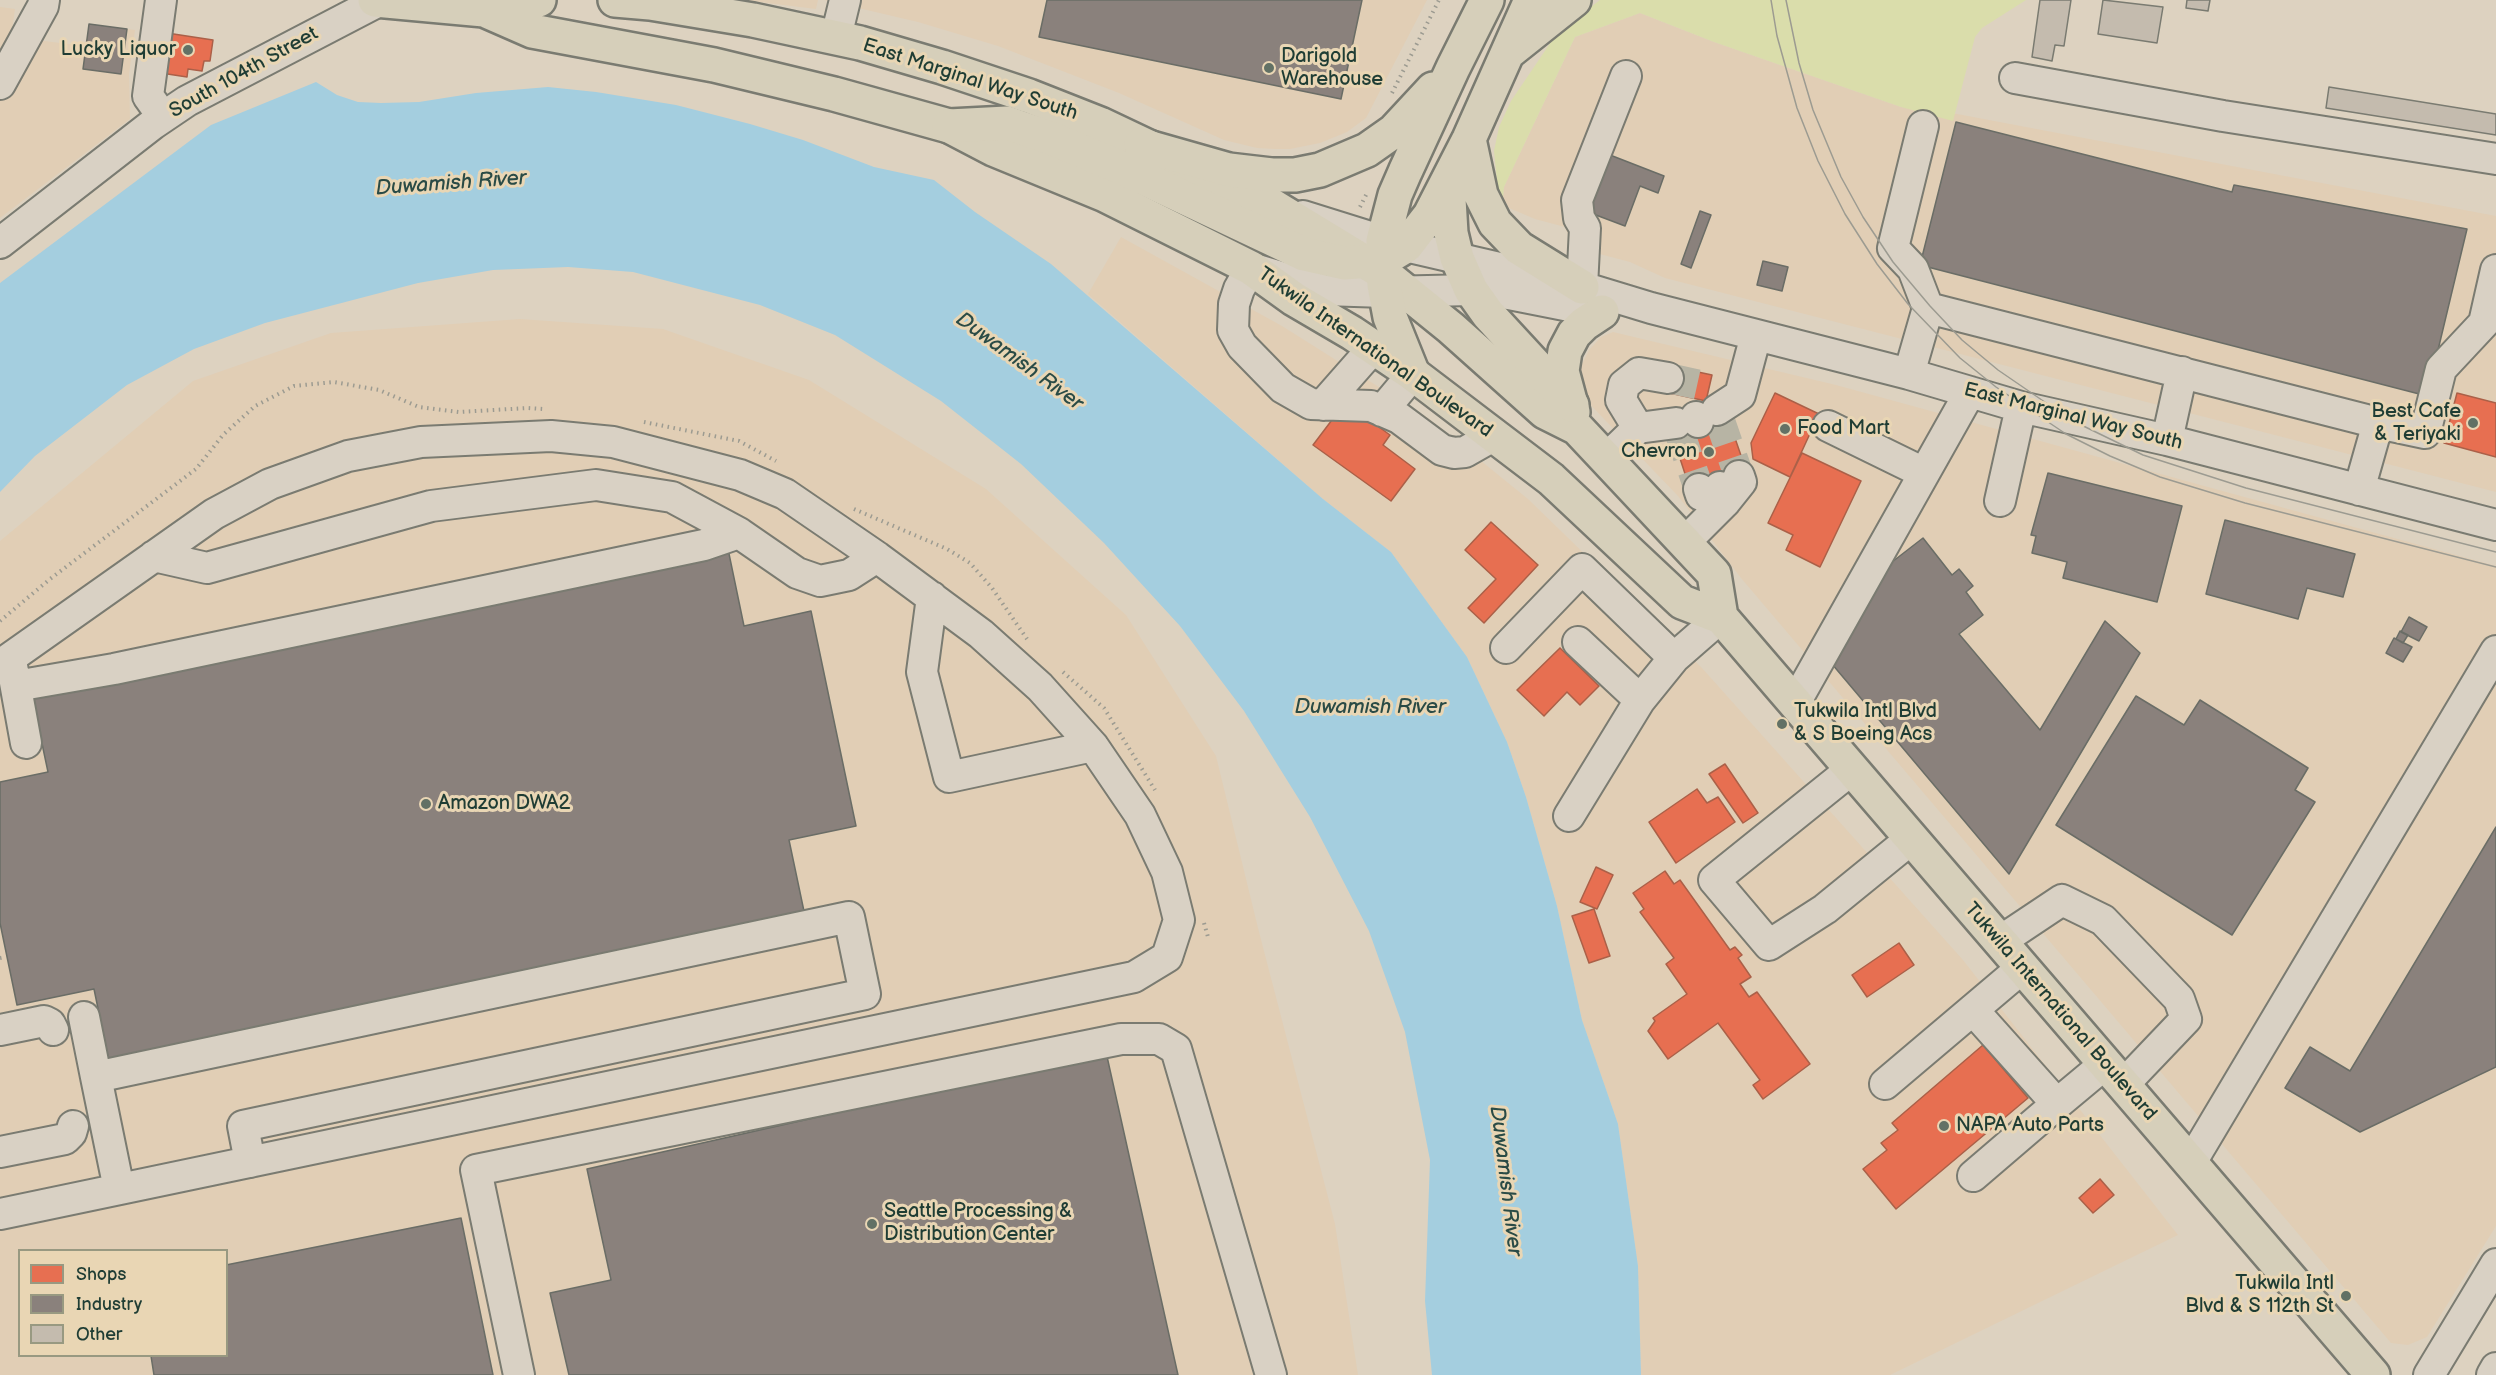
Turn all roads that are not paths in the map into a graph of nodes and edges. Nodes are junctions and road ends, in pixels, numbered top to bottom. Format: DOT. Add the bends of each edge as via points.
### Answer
graph roads {
  1 [pos="44,0"];
  2 [pos="161,0"];
  3 [pos="377,0"];
  4 [pos="539,0"];
  5 [pos="615,0"];
  6 [pos="844,0"];
  7 [pos="1487,0"];
  8 [pos="1531,0"];
  9 [pos="1574,0"];
  10 [pos="484,10"];
  11 [pos="836,37"];
  12 [pos="1506,54"];
  13 [pos="1453,68"];
  14 [pos="1626,76"];
  15 [pos="2015,78"];
  16 [pos="0,84"];
  17 [pos="163,117"];
  18 [pos="949,126"];
  19 [pos="1923,126"];
  20 [pos="1469,139"];
  21 [pos="1141,145"];
  22 [pos="2496,159"];
  23 [pos="1448,180"];
  24 [pos="0,243"];
  25 [pos="1457,258"];
  26 [pos="1388,267"];
  27 [pos="1251,268"];
  28 [pos="2496,270"];
  29 [pos="1582,287"];
  30 [pos="1471,290"];
  31 [pos="1651,308"];
  32 [pos="1929,308"];
  33 [pos="1602,312"];
  34 [pos="2490,324"];
  35 [pos="1756,335"];
  36 [pos="1374,347"];
  37 [pos="2182,372"];
  38 [pos="1413,374"];
  39 [pos="1909,374"];
  40 [pos="1668,378"];
  41 [pos="1970,392"];
  42 [pos="1323,405"];
  43 [pos="2021,407"];
  44 [pos="1382,411"];
  45 [pos="1574,417"];
  46 [pos="2378,423"];
  47 [pos="1828,426"];
  48 [pos="1638,428"];
  49 [pos="1495,435"];
  50 [pos="2168,440"];
  51 [pos="1606,459"];
  52 [pos="1924,473"];
  53 [pos="1721,487"];
  54 [pos="2359,489"];
  55 [pos="2000,501"];
  56 [pos="2496,525"];
  57 [pos="739,532"];
  58 [pos="1684,543"];
  59 [pos="154,556"];
  60 [pos="877,557"];
  61 [pos="932,597"];
  62 [pos="1721,618"];
  63 [pos="1578,642"];
  64 [pos="1506,648"];
  65 [pos="2496,651"];
  66 [pos="1674,658"];
  67 [pos="9,669"];
  68 [pos="1640,700"];
  69 [pos="1795,703"];
  70 [pos="26,743"];
  71 [pos="1093,746"];
  72 [pos="1852,769"];
  73 [pos="1569,816"];
  74 [pos="1911,839"];
  75 [pos="2000,942"];
  76 [pos="2022,968"];
  77 [pos="1973,1010"];
  78 [pos="84,1017"];
  79 [pos="0,1030"];
  80 [pos="53,1030"];
  81 [pos="2114,1075"];
  82 [pos="96,1077"];
  83 [pos="1885,1084"];
  84 [pos="2057,1104"];
  85 [pos="73,1126"];
  86 [pos="0,1152"];
  87 [pos="250,1162"];
  88 [pos="2190,1164"];
  89 [pos="1973,1176"];
  90 [pos="119,1190"];
  91 [pos="0,1214"];
  92 [pos="2496,1264"];
  93 [pos="2496,1368"];
  94 [pos="519,1375"];
  95 [pos="1271,1375"];
  96 [pos="2373,1375"];
  97 [pos="2428,1375"];
  98 [pos="2492,1375"];
  1 -- 16 [label="street"];
  2 -- 17 [label="street" via="148,96"];
  3 -- 10 [label="main road"];
  3 -- 17 [label="street, South 104th Street"];
  4 -- 10 [label="main road"];
  5 -- 11 [label="main road, East Marginal Way South" via="753,20"];
  6 -- 11 [label="street"];
  7 -- 13 [label="main road"];
  8 -- 12 [label="main road"];
  9 -- 12 [label="main road"];
  10 -- 18 [label="main road" via="532,31 714,64"];
  11 -- 21 [label="main road, East Marginal Way South" via="1029,96"];
  12 -- 20 [label="main road"];
  13 -- 21 [label="main road" via="1394,131 1367,150 1320,170 1295,175 1229,170"];
  13 -- 26 [label="main road" via="1395,195"];
  14 -- 29 [label="street" via="1577,200 1578,218 1585,228"];
  15 -- 22 [label="street"];
  17 -- 24 [label="street, South 104th Street"];
  18 -- 26 [label="main road" via="1007,123 1122,168 1304,254"];
  18 -- 27 [label="main road, Tukwila International Boulevard" via="993,149 1105,195"];
  19 -- 32 [label="street" via="1893,248 1913,269"];
  20 -- 23 [label="main road"];
  20 -- 29 [label="main road" via="1481,195 1495,223 1519,248"];
  21 -- 26 [label="main road, East Marginal Way South" via="1273,206"];
  23 -- 25 [label="main road" via="1449,220"];
  23 -- 26 [label="main road" via="1430,215"];
  25 -- 26 [label="street, East Marginal Way South"];
  25 -- 29 [label="street, East Marginal Way South"];
  25 -- 30 [label="main road"];
  26 -- 27 [label="street" via="1324,290"];
  26 -- 30 [label="street"];
  26 -- 38 [label="main road" via="1394,328"];
  26 -- 45 [label="main road" via="1545,412"];
  27 -- 36 [label="main road, Tukwila International Boulevard"];
  27 -- 42 [label="street" via="1234,304 1233,330 1242,346 1277,383 1299,399"];
  28 -- 34 [label="street"];
  29 -- 31 [label="street, East Marginal Way South"];
  30 -- 33 [label="street"];
  30 -- 45 [label="main road"];
  31 -- 33 [label="street" via="1629,313"];
  31 -- 35 [label="street, East Marginal Way South"];
  32 -- 37 [label="street"];
  32 -- 39 [label="street"];
  33 -- 45 [label="main road" via="1574,334 1565,351 1562,370"];
  34 -- 46 [label="street" via="2441,369 2425,434"];
  35 -- 39 [label="street, East Marginal Way South"];
  35 -- 48 [label="street" via="1704,412"];
  36 -- 38 [label="main road, Tukwila International Boulevard"];
  36 -- 42 [label="street"];
  37 -- 46 [label="street"];
  37 -- 50 [label="street"];
  38 -- 44 [label="street"];
  38 -- 49 [label="main road, Tukwila International Boulevard"];
  39 -- 41 [label="street, East Marginal Way South"];
  40 -- 48 [label="street" via="1639,373 1624,385 1621,400"];
  41 -- 43 [label="street, East Marginal Way South"];
  41 -- 52 [label="street"];
  42 -- 44 [label="street" via="1371,406"];
  43 -- 50 [label="street, East Marginal Way South"];
  43 -- 55 [label="street"];
  44 -- 49 [label="street" via="1399,418 1442,450 1454,453 1465,452"];
  45 -- 51 [label="main road"];
  46 -- 54 [label="street"];
  47 -- 52 [label="street"];
  48 -- 51 [label="street"];
  49 -- 62 [label="main road, Tukwila International Boulevard" via="1551,479 1682,602"];
  50 -- 54 [label="street, East Marginal Way South"];
  51 -- 58 [label="main road"];
  52 -- 69 [label="street"];
  53 -- 58 [label="street"];
  54 -- 56 [label="street, East Marginal Way South"];
  57 -- 59 [label="street" via="672,497 596,485 430,506 207,568"];
  57 -- 60 [label="street" via="796,573 820,581 849,575"];
  57 -- 67 [label="street" via="704,545 114,669"];
  58 -- 62 [label="main road" via="1714,574"];
  59 -- 60 [label="street" via="214,514 270,484 348,456 421,442 550,436 613,442 740,475 785,494"];
  59 -- 67 [label="street"];
  60 -- 61 [label="street"];
  61 -- 71 [label="street" via="1040,687"];
  61 -- 71 [label="street" via="922,672 949,777"];
  62 -- 66 [label="street"];
  62 -- 69 [label="main road, Tukwila International Boulevard"];
  63 -- 68 [label="street"];
  64 -- 66 [label="street" via="1582,569"];
  65 -- 88 [label="street"];
  66 -- 68 [label="street"];
  67 -- 70 [label="street"];
  68 -- 73 [label="street"];
  69 -- 72 [label="main road, Tukwila International Boulevard"];
  71 -- 87 [label="street" via="1140,815 1167,872 1179,920 1167,957 1134,977"];
  72 -- 74 [label="main road, Tukwila International Boulevard"];
  72 -- 74 [label="street" via="1714,880 1769,945 1825,909"];
  74 -- 75 [label="main road, Tukwila International Boulevard"];
  75 -- 76 [label="main road, Tukwila International Boulevard"];
  75 -- 81 [label="street" via="2062,900 2103,920 2179,999 2186,1019"];
  76 -- 77 [label="street"];
  76 -- 81 [label="main road, Tukwila International Boulevard"];
  77 -- 83 [label="street"];
  77 -- 84 [label="street"];
  78 -- 82 [label="street"];
  79 -- 80 [label="street" via="44,1021"];
  81 -- 84 [label="street"];
  81 -- 88 [label="main road, Tukwila International Boulevard"];
  82 -- 87 [label="street" via="849,917 865,994 243,1126"];
  82 -- 90 [label="street"];
  84 -- 89 [label="street"];
  85 -- 86 [label="street" via="65,1138"];
  87 -- 90 [label="street"];
  88 -- 96 [label="main road, Tukwila International Boulevard"];
  90 -- 91 [label="street"];
  92 -- 97 [label="street"];
  93 -- 98 [label="street"];
  94 -- 95 [label="street" via="476,1170 1120,1038 1159,1039 1176,1049"];
}
